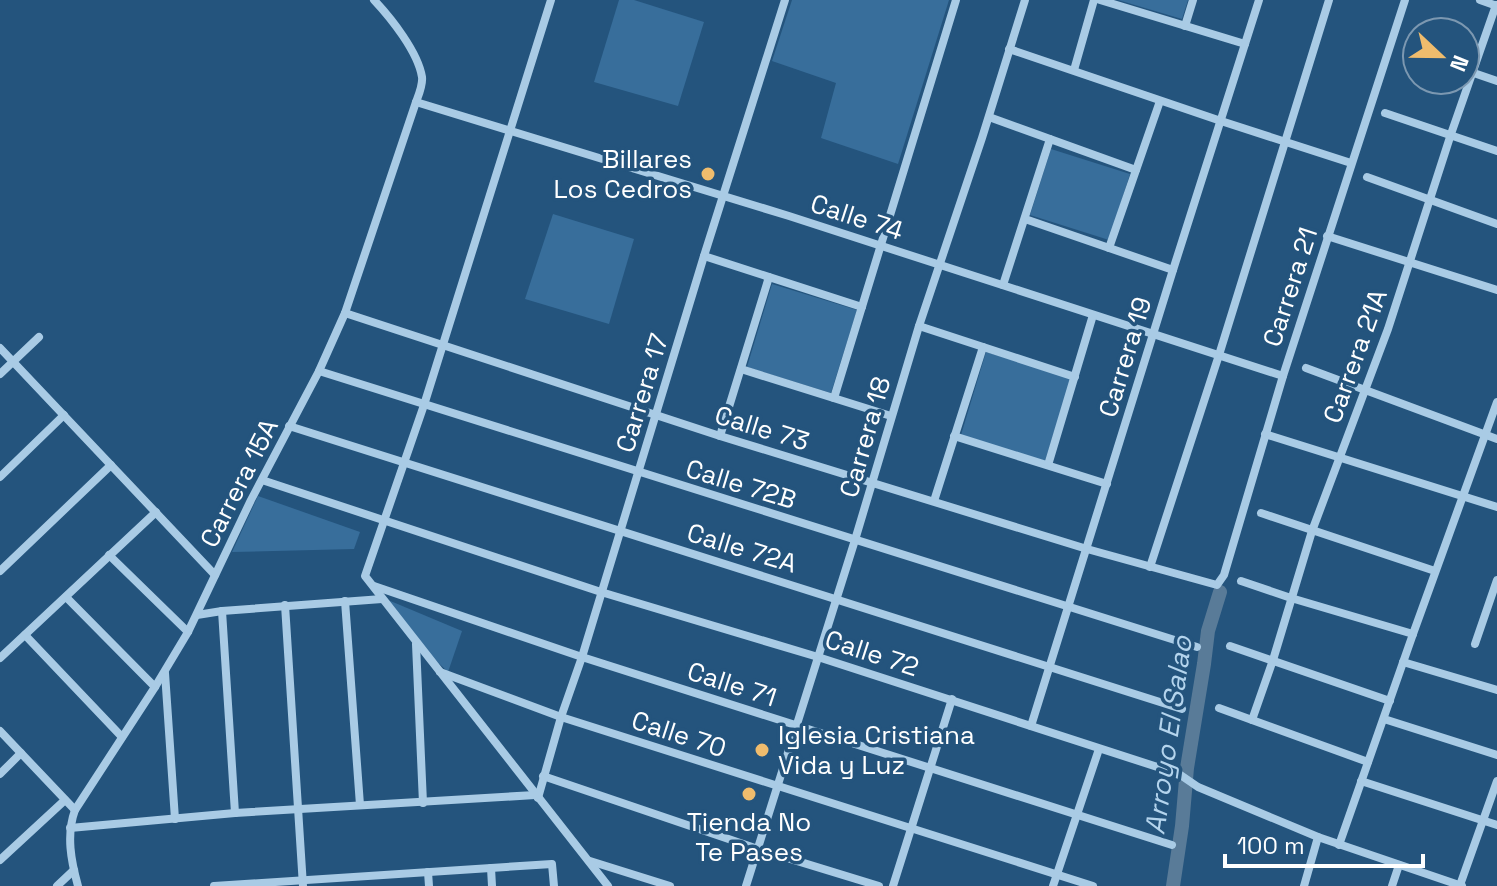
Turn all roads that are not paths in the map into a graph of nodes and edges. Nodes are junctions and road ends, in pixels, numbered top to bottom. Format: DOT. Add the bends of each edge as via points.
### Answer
graph roads {
  1 [pos="374,0"];
  2 [pos="551,0"];
  3 [pos="785,0"];
  4 [pos="956,0"];
  5 [pos="1025,0"];
  6 [pos="1097,0"];
  7 [pos="1193,0"];
  8 [pos="1259,0"];
  9 [pos="1329,0"];
  10 [pos="1405,0"];
  11 [pos="1480,0"];
  12 [pos="1496,6"];
  13 [pos="1185,26"];
  14 [pos="1481,42"];
  15 [pos="1245,44"];
  16 [pos="1009,49"];
  17 [pos="1074,70"];
  18 [pos="1462,96"];
  19 [pos="1160,101"];
  20 [pos="416,102"];
  21 [pos="1385,113"];
  22 [pos="989,117"];
  23 [pos="1221,121"];
  24 [pos="510,130"];
  25 [pos="1451,134"];
  26 [pos="1050,139"];
  27 [pos="1284,142"];
  28 [pos="1497,151"];
  29 [pos="1351,163"];
  30 [pos="1136,170"];
  31 [pos="1367,177"];
  32 [pos="723,196"];
  33 [pos="1430,199"];
  34 [pos="1025,219"];
  35 [pos="1497,224"];
  36 [pos="1327,236"];
  37 [pos="882,246"];
  38 [pos="1109,248"];
  39 [pos="704,256"];
  40 [pos="1410,262"];
  41 [pos="939,265"];
  42 [pos="1173,270"];
  43 [pos="769,277"];
  44 [pos="1003,285"];
  45 [pos="1497,290"];
  46 [pos="862,307"];
  47 [pos="345,313"];
  48 [pos="1093,315"];
  49 [pos="919,326"];
  50 [pos="1153,334"];
  51 [pos="39,337"];
  52 [pos="442,346"];
  53 [pos="983,347"];
  54 [pos="0,348"];
  55 [pos="1219,355"];
  56 [pos="13,362"];
  57 [pos="1306,368"];
  58 [pos="741,369"];
  59 [pos="319,371"];
  60 [pos="0,374"];
  61 [pos="1283,376"];
  62 [pos="1075,377"];
  63 [pos="1365,391"];
  64 [pos="834,398"];
  65 [pos="1497,402"];
  66 [pos="424,405"];
  67 [pos="64,415"];
  68 [pos="656,416"];
  69 [pos="891,416"];
  70 [pos="289,426"];
  71 [pos="1265,434"];
  72 [pos="1485,435"];
  73 [pos="720,436"];
  74 [pos="954,436"];
  75 [pos="1497,439"];
  76 [pos="1339,457"];
  77 [pos="405,461"];
  78 [pos="111,465"];
  79 [pos="1048,465"];
  80 [pos="639,473"];
  81 [pos="0,477"];
  82 [pos="262,480"];
  83 [pos="872,482"];
  84 [pos="1107,484"];
  85 [pos="1463,495"];
  86 [pos="934,501"];
  87 [pos="1497,507"];
  88 [pos="156,512"];
  89 [pos="1261,513"];
  90 [pos="384,522"];
  91 [pos="1312,531"];
  92 [pos="621,532"];
  93 [pos="855,540"];
  94 [pos="1087,549"];
  95 [pos="109,555"];
  96 [pos="1150,567"];
  97 [pos="0,571"];
  98 [pos="1435,571"];
  99 [pos="215,575"];
  100 [pos="1497,580"];
  101 [pos="1241,581"];
  102 [pos="1217,585"];
  103 [pos="373,586"];
  104 [pos="601,592"];
  105 [pos="66,597"];
  106 [pos="1291,598"];
  107 [pos="382,599"];
  108 [pos="837,599"];
  109 [pos="345,601"];
  110 [pos="285,605"];
  111 [pos="1068,607"];
  112 [pos="222,611"];
  113 [pos="197,615"];
  114 [pos="188,632"];
  115 [pos="1413,634"];
  116 [pos="25,635"];
  117 [pos="416,643"];
  118 [pos="1475,644"];
  119 [pos="1230,646"];
  120 [pos="1197,647"];
  121 [pos="582,657"];
  122 [pos="818,657"];
  123 [pos="0,658"];
  124 [pos="1273,660"];
  125 [pos="1403,662"];
  126 [pos="1050,666"];
  127 [pos="165,670"];
  128 [pos="439,672"];
  129 [pos="155,687"];
  130 [pos="1497,690"];
  131 [pos="952,699"];
  132 [pos="1390,701"];
  133 [pos="1219,708"];
  134 [pos="1182,709"];
  135 [pos="561,717"];
  136 [pos="1384,719"];
  137 [pos="1252,720"];
  138 [pos="797,726"];
  139 [pos="1031,726"];
  140 [pos="0,731"];
  141 [pos="122,737"];
  142 [pos="1099,749"];
  143 [pos="21,753"];
  144 [pos="1497,755"];
  145 [pos="1368,762"];
  146 [pos="931,768"];
  147 [pos="0,774"];
  148 [pos="543,776"];
  149 [pos="1361,781"];
  150 [pos="1497,781"];
  151 [pos="777,786"];
  152 [pos="537,796"];
  153 [pos="65,800"];
  154 [pos="423,803"];
  155 [pos="360,805"];
  156 [pos="75,810"];
  157 [pos="297,810"];
  158 [pos="235,813"];
  159 [pos="1076,814"];
  160 [pos="175,819"];
  161 [pos="1483,820"];
  162 [pos="1497,825"];
  163 [pos="70,828"];
  164 [pos="911,829"];
  165 [pos="1318,837"];
  166 [pos="1172,845"];
  167 [pos="1339,845"];
  168 [pos="758,849"];
  169 [pos="0,860"];
  170 [pos="588,860"];
  171 [pos="1399,865"];
  172 [pos="491,868"];
  173 [pos="74,870"];
  174 [pos="428,872"];
  175 [pos="1056,875"];
  176 [pos="363,881"];
  177 [pos="302,883"];
  178 [pos="239,885"];
  179 [pos="1458,885"];
  180 [pos="57,886"];
  181 [pos="78,886"];
  182 [pos="214,886"];
  183 [pos="429,886"];
  184 [pos="492,886"];
  185 [pos="554,886"];
  186 [pos="608,886"];
  187 [pos="670,886"];
  188 [pos="746,886"];
  189 [pos="879,886"];
  190 [pos="893,886"];
  191 [pos="1053,886"];
  192 [pos="1093,886"];
  193 [pos="1304,886"];
  194 [pos="1392,886"];
  1 -- 20 [label="street, Carrera 15A" via="419,67 423,80"];
  2 -- 24 [label="street"];
  3 -- 32 [label="street, Carrera 17"];
  4 -- 37 [label="street"];
  5 -- 16 [label="street, Carrera 18"];
  6 -- 13 [label="street"];
  6 -- 17 [label="street"];
  7 -- 13 [label="street"];
  8 -- 15 [label="street, Carrera 19"];
  9 -- 27 [label="street"];
  10 -- 29 [label="street, Carrera 21"];
  11 -- 12 [label="street"];
  12 -- 14 [label="street, Carrera 21A"];
  13 -- 15 [label="street"];
  15 -- 23 [label="street, Carrera 19"];
  16 -- 17 [label="street"];
  16 -- 22 [label="street, Carrera 18"];
  17 -- 19 [label="street"];
  18 -- 25 [label="street, Carrera 21A"];
  19 -- 23 [label="street"];
  19 -- 30 [label="street"];
  20 -- 24 [label="street, Calle 74"];
  20 -- 47 [label="street, Carrera 15A"];
  21 -- 25 [label="street"];
  22 -- 26 [label="street"];
  22 -- 41 [label="street, Carrera 18"];
  23 -- 27 [label="street"];
  23 -- 42 [label="street, Carrera 19"];
  24 -- 32 [label="street, Calle 74"];
  24 -- 52 [label="street"];
  25 -- 28 [label="street"];
  25 -- 33 [label="street, Carrera 21A"];
  26 -- 30 [label="street"];
  26 -- 34 [label="street"];
  27 -- 29 [label="street"];
  27 -- 55 [label="street"];
  29 -- 36 [label="street, Carrera 21"];
  30 -- 38 [label="street"];
  31 -- 33 [label="street"];
  32 -- 37 [label="street, Calle 74"];
  32 -- 39 [label="street, Carrera 17"];
  33 -- 35 [label="street"];
  33 -- 40 [label="street, Carrera 21A"];
  34 -- 38 [label="street"];
  34 -- 44 [label="street"];
  36 -- 40 [label="street"];
  36 -- 61 [label="street, Carrera 21"];
  37 -- 41 [label="street, Calle 74"];
  37 -- 46 [label="street"];
  38 -- 42 [label="street"];
  39 -- 43 [label="street"];
  39 -- 68 [label="street, Carrera 17"];
  40 -- 45 [label="street"];
  40 -- 63 [label="street, Carrera 21A"];
  41 -- 44 [label="street, Calle 74"];
  41 -- 49 [label="street, Carrera 18"];
  42 -- 50 [label="street, Carrera 19"];
  43 -- 46 [label="street"];
  43 -- 58 [label="street"];
  44 -- 48 [label="street, Calle 74"];
  46 -- 64 [label="street"];
  47 -- 52 [label="street, Calle 73"];
  47 -- 59 [label="street, Carrera 15A"];
  48 -- 50 [label="street, Calle 74"];
  48 -- 62 [label="street"];
  49 -- 53 [label="street"];
  49 -- 69 [label="street, Carrera 18"];
  50 -- 55 [label="street, Calle 74"];
  50 -- 84 [label="street, Carrera 19"];
  51 -- 56 [label="street"];
  52 -- 66 [label="street"];
  52 -- 68 [label="street, Calle 73"];
  53 -- 62 [label="street"];
  53 -- 74 [label="street"];
  54 -- 56 [label="street"];
  55 -- 61 [label="street, Calle 74"];
  55 -- 96 [label="street"];
  56 -- 60 [label="street"];
  56 -- 67 [label="street"];
  57 -- 63 [label="street"];
  58 -- 64 [label="street"];
  58 -- 73 [label="street"];
  59 -- 66 [label="street, Calle 72B"];
  59 -- 70 [label="street, Carrera 15A"];
  61 -- 71 [label="street, Carrera 21"];
  62 -- 79 [label="street"];
  63 -- 72 [label="street"];
  63 -- 76 [label="street, Carrera 21A"];
  64 -- 69 [label="street"];
  65 -- 72 [label="street"];
  66 -- 77 [label="street"];
  66 -- 80 [label="street, Calle 72B"];
  67 -- 78 [label="street"];
  67 -- 81 [label="street"];
  68 -- 73 [label="street, Calle 73"];
  68 -- 80 [label="street, Carrera 17"];
  69 -- 83 [label="street, Carrera 18"];
  70 -- 77 [label="street, Calle 72A"];
  70 -- 82 [label="street, Carrera 15A"];
  71 -- 76 [label="street"];
  71 -- 102 [label="street, Carrera 21"];
  72 -- 75 [label="street"];
  72 -- 85 [label="street"];
  73 -- 83 [label="street, Calle 73"];
  74 -- 79 [label="street"];
  74 -- 86 [label="street"];
  76 -- 85 [label="street"];
  76 -- 91 [label="street, Carrera 21A"];
  77 -- 90 [label="street"];
  77 -- 92 [label="street, Calle 72A"];
  78 -- 88 [label="street"];
  78 -- 97 [label="street"];
  79 -- 84 [label="street"];
  80 -- 92 [label="street, Carrera 17"];
  80 -- 93 [label="street, Calle 72B"];
  82 -- 90 [label="street, Calle 72"];
  82 -- 99 [label="street, Carrera 15A"];
  83 -- 86 [label="street, Calle 73"];
  83 -- 93 [label="street, Carrera 18"];
  84 -- 94 [label="street, Carrera 19"];
  85 -- 87 [label="street"];
  85 -- 98 [label="street"];
  86 -- 94 [label="street, Calle 73"];
  88 -- 95 [label="street"];
  88 -- 99 [label="street"];
  89 -- 91 [label="street"];
  90 -- 103 [label="street" via="365,576"];
  90 -- 104 [label="street, Calle 72"];
  91 -- 98 [label="street"];
  91 -- 106 [label="street, Carrera 21A"];
  92 -- 104 [label="street, Carrera 17"];
  92 -- 108 [label="street, Calle 72A"];
  93 -- 108 [label="street, Carrera 18"];
  93 -- 111 [label="street, Calle 72B"];
  94 -- 96 [label="street, Calle 73"];
  94 -- 111 [label="street, Carrera 19"];
  95 -- 105 [label="street"];
  95 -- 114 [label="street"];
  96 -- 102 [label="street, Calle 73"];
  98 -- 115 [label="street"];
  99 -- 113 [label="street, Carrera 15A"];
  100 -- 118 [label="street"];
  101 -- 106 [label="street"];
  103 -- 107 [label="street"];
  103 -- 121 [label="street, Calle 71"];
  104 -- 121 [label="street, Carrera 17"];
  104 -- 122 [label="street, Calle 72"];
  105 -- 116 [label="street"];
  105 -- 129 [label="street"];
  106 -- 115 [label="street"];
  106 -- 124 [label="street, Carrera 21A"];
  107 -- 109 [label="street"];
  107 -- 117 [label="street"];
  108 -- 122 [label="street, Carrera 18"];
  108 -- 126 [label="street, Calle 72A"];
  109 -- 110 [label="street"];
  109 -- 155 [label="street"];
  110 -- 112 [label="street"];
  110 -- 157 [label="street"];
  111 -- 120 [label="street, Calle 72B"];
  111 -- 126 [label="street, Carrera 19"];
  112 -- 113 [label="street"];
  112 -- 158 [label="street"];
  113 -- 114 [label="street, Carrera 15A"];
  114 -- 127 [label="street, Carrera 15A"];
  115 -- 125 [label="street"];
  116 -- 123 [label="street"];
  116 -- 141 [label="street"];
  117 -- 128 [label="street"];
  117 -- 154 [label="street"];
  119 -- 124 [label="street"];
  121 -- 135 [label="street, Carrera 17"];
  121 -- 138 [label="street, Calle 71"];
  122 -- 131 [label="street, Calle 72"];
  122 -- 138 [label="street, Carrera 18"];
  124 -- 132 [label="street"];
  124 -- 137 [label="street, Carrera 21A"];
  125 -- 130 [label="street"];
  125 -- 132 [label="street"];
  126 -- 134 [label="street, Calle 72A"];
  126 -- 139 [label="street, Carrera 19"];
  127 -- 129 [label="street, Carrera 15A"];
  127 -- 160 [label="street"];
  128 -- 135 [label="street, Calle 70"];
  128 -- 152 [label="street"];
  129 -- 141 [label="street, Carrera 15A"];
  131 -- 139 [label="street, Calle 72"];
  131 -- 146 [label="street"];
  132 -- 136 [label="street"];
  133 -- 137 [label="street"];
  135 -- 148 [label="street, Carrera 17"];
  135 -- 151 [label="street, Calle 70"];
  136 -- 144 [label="street"];
  136 -- 145 [label="street"];
  137 -- 145 [label="street"];
  138 -- 146 [label="street, Calle 71"];
  138 -- 151 [label="street, Carrera 18"];
  139 -- 142 [label="street, Calle 72"];
  140 -- 143 [label="street"];
  141 -- 156 [label="street, Carrera 15A"];
  142 -- 159 [label="street"];
  142 -- 165 [label="street, Calle 72" via="1179,774"];
  143 -- 147 [label="street"];
  143 -- 153 [label="street"];
  145 -- 149 [label="street"];
  146 -- 159 [label="street, Calle 71"];
  146 -- 164 [label="street"];
  148 -- 152 [label="street, Carrera 17"];
  148 -- 168 [label="street"];
  149 -- 161 [label="street"];
  149 -- 167 [label="street"];
  150 -- 161 [label="street"];
  151 -- 164 [label="street, Calle 70"];
  151 -- 168 [label="street, Carrera 18"];
  152 -- 154 [label="street"];
  152 -- 170 [label="street"];
  153 -- 156 [label="street"];
  153 -- 169 [label="street"];
  154 -- 155 [label="street"];
  155 -- 157 [label="street"];
  156 -- 163 [label="street, Carrera 15A"];
  157 -- 158 [label="street"];
  157 -- 177 [label="street"];
  158 -- 160 [label="street"];
  159 -- 166 [label="street, Calle 71"];
  159 -- 175 [label="street"];
  160 -- 163 [label="street"];
  161 -- 162 [label="street"];
  161 -- 179 [label="street"];
  163 -- 173 [label="street, Carrera 15A"];
  164 -- 175 [label="street, Calle 70"];
  164 -- 190 [label="street"];
  165 -- 167 [label="street, Calle 72"];
  165 -- 193 [label="street"];
  167 -- 171 [label="street, Calle 72"];
  168 -- 188 [label="street, Carrera 18"];
  168 -- 189 [label="street"];
  170 -- 186 [label="street"];
  170 -- 187 [label="street"];
  171 -- 179 [label="street, Calle 72"];
  171 -- 194 [label="street"];
  172 -- 174 [label="street"];
  172 -- 184 [label="street"];
  172 -- 185 [label="street" via="552,864"];
  173 -- 180 [label="street"];
  173 -- 181 [label="street, Carrera 15A"];
  174 -- 176 [label="street"];
  174 -- 183 [label="street"];
  175 -- 191 [label="street"];
  175 -- 192 [label="street, Calle 70"];
  176 -- 177 [label="street"];
  177 -- 178 [label="street"];
  178 -- 182 [label="street"];
}
